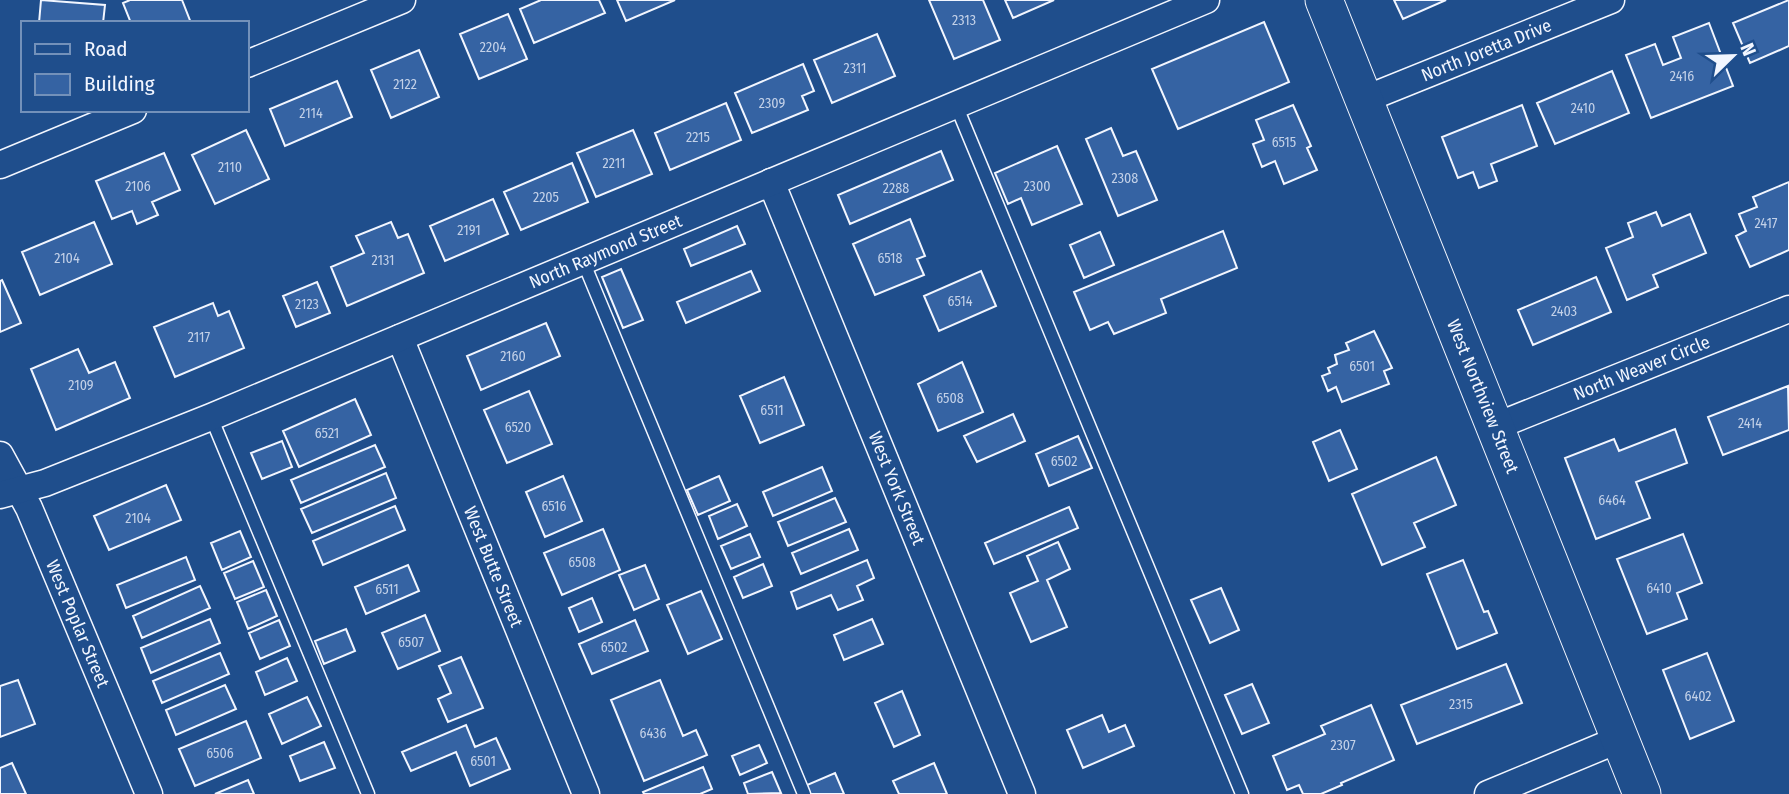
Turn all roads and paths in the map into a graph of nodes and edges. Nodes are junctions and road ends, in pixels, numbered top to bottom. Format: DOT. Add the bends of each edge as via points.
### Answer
graph roads {
  1 [pos="402,0"];
  2 [pos="1206,0"];
  3 [pos="1324,0"];
  4 [pos="1611,0"];
  5 [pos="248,64"];
  6 [pos="1363,100"];
  7 [pos="956,105"];
  8 [pos="128,112"];
  9 [pos="0,165"];
  10 [pos="771,182"];
  11 [pos="583,261"];
  12 [pos="1789,309"];
  13 [pos="400,338"];
  14 [pos="211,417"];
  15 [pos="1494,427"];
  16 [pos="0,455"];
  17 [pos="10,493"];
  18 [pos="1620,739"];
  19 [pos="149,794"];
  20 [pos="368,794"];
  21 [pos="586,794"];
  22 [pos="804,794"];
  23 [pos="1022,794"];
  24 [pos="1242,794"];
  25 [pos="1488,794"];
  26 [pos="1642,794"];
  1 -- 5 [label="street"];
  2 -- 7 [label="street, North Raymond Street"];
  3 -- 6 [label="street, West Northview Street"];
  4 -- 6 [label="street, North Joretta Drive"];
  6 -- 15 [label="street, West Northview Street"];
  7 -- 10 [label="street, North Raymond Street"];
  7 -- 24 [label="lane"];
  8 -- 9 [label="street"];
  10 -- 11 [label="street, North Raymond Street"];
  10 -- 23 [label="street, West York Street"];
  11 -- 13 [label="street, North Raymond Street"];
  11 -- 22 [label="lane"];
  12 -- 15 [label="street, North Weaver Circle"];
  13 -- 14 [label="street, North Raymond Street"];
  13 -- 21 [label="street, West Butte Street"];
  14 -- 17 [label="street, North Raymond Street"];
  14 -- 20 [label="lane"];
  15 -- 18 [label="street, West Northview Street"];
  16 -- 17 [label="street, West Poplar Street"];
  17 -- 19 [label="street, West Poplar Street" via="29,508"];
  18 -- 25 [label="street"];
  18 -- 26 [label="street, West Northview Street"];
}
